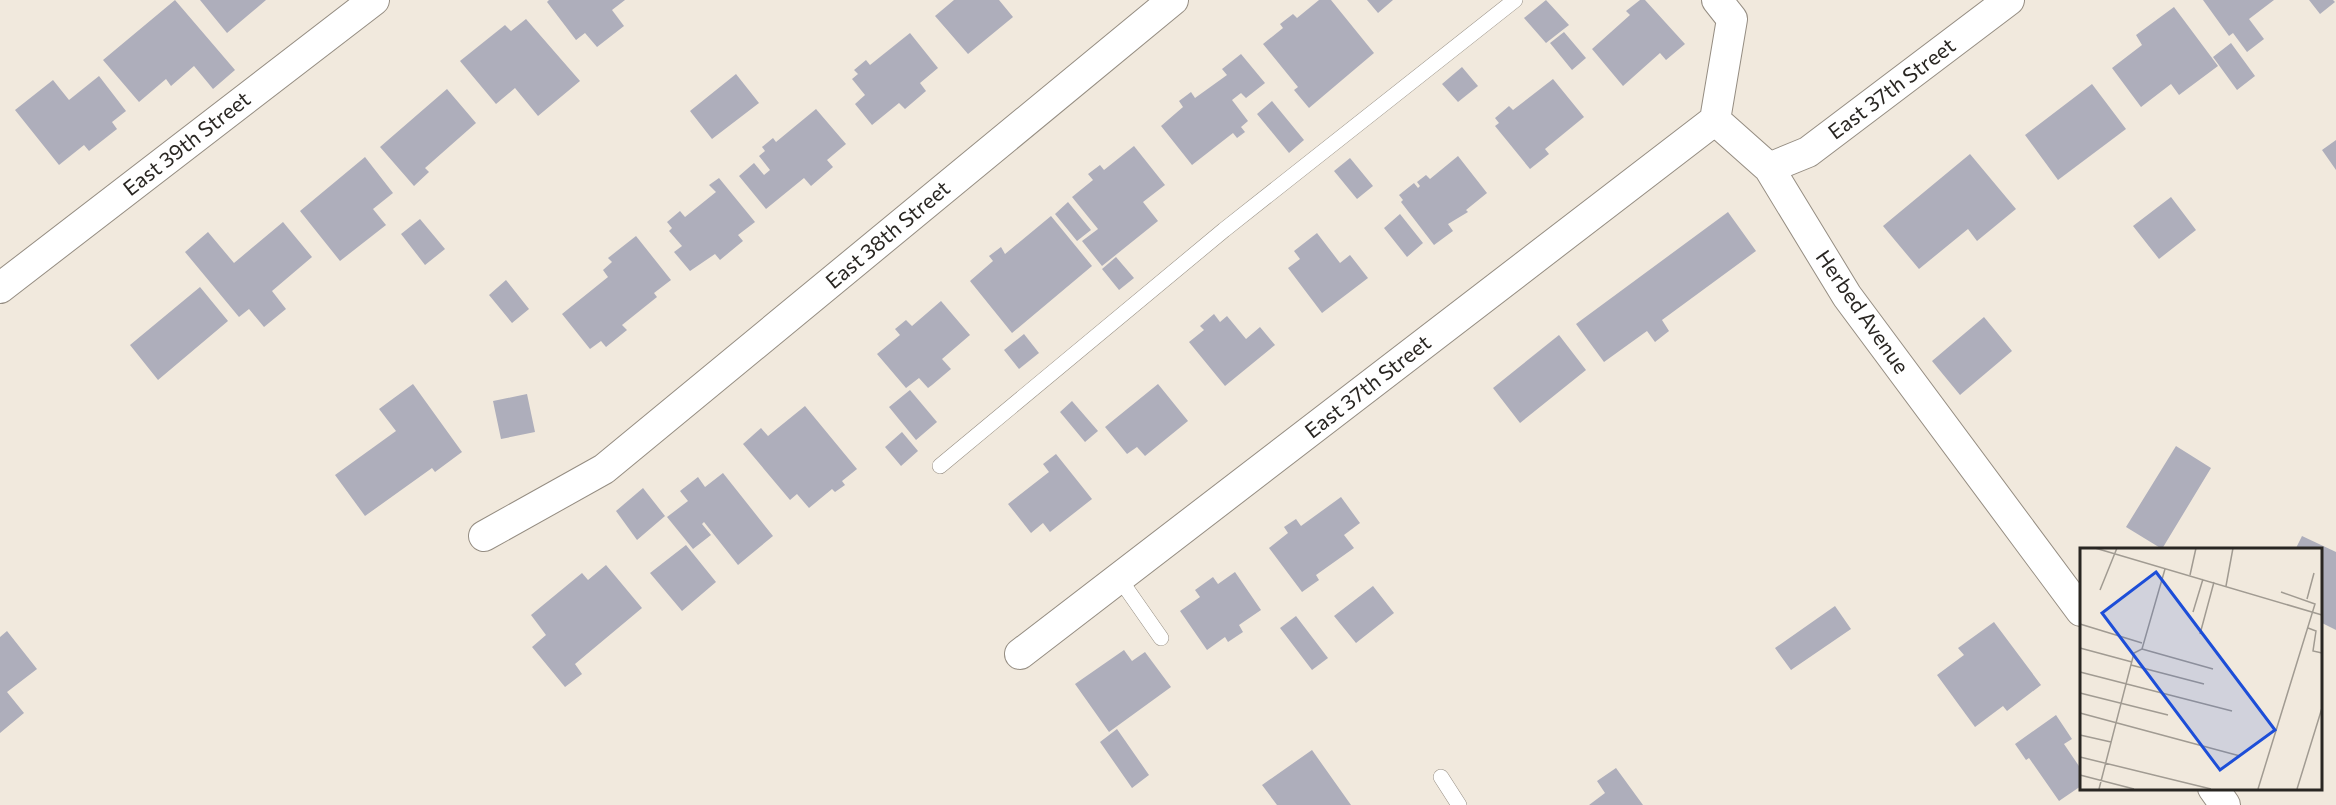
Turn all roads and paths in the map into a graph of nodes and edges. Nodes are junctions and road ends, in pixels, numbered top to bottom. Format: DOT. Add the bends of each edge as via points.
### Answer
graph roads {
  1 [pos="374,0"];
  2 [pos="1173,0"];
  3 [pos="1515,0"];
  4 [pos="1717,0"];
  5 [pos="2009,0"];
  6 [pos="1715,120"];
  7 [pos="1769,168"];
  8 [pos="0,288"];
  9 [pos="940,466"];
  10 [pos="484,536"];
  11 [pos="1119,578"];
  12 [pos="2080,610"];
  13 [pos="1161,638"];
  14 [pos="1020,654"];
  15 [pos="1441,777"];
  16 [pos="2214,790"];
  17 [pos="1459,805"];
  18 [pos="2225,805"];
  1 -- 8 [label="street, East 39th Street"];
  2 -- 10 [label="street, East 38th Street" via="604,470"];
  3 -- 9 [label="lane" via="1224,230"];
  4 -- 6 [label="street" via="1732,19"];
  5 -- 7 [label="street, East 37th Street" via="1808,152"];
  6 -- 7 [label="street, Herbed Avenue"];
  6 -- 11 [label="street, East 37th Street"];
  7 -- 12 [label="street, Herbed Avenue" via="1847,296"];
  11 -- 13 [label="lane"];
  11 -- 14 [label="street, East 37th Street"];
  15 -- 17 [label="lane"];
  16 -- 18 [label="street"];
}
